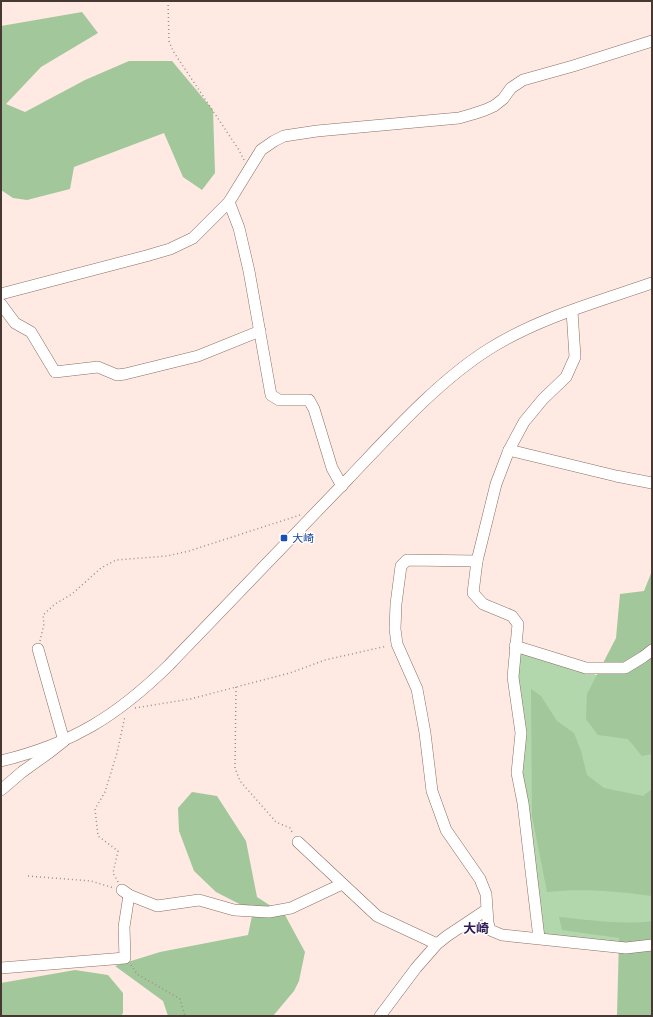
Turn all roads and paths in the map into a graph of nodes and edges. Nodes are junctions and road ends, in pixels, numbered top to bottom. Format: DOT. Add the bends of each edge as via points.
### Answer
graph roads {
  1 [pos="168,1"];
  2 [pos="652,41"];
  3 [pos="248,169"];
  4 [pos="229,202"];
  5 [pos="652,283"];
  6 [pos="1,294"];
  7 [pos="1,304"];
  8 [pos="572,311"];
  9 [pos="260,331"];
  10 [pos="509,450"];
  11 [pos="652,483"];
  12 [pos="342,486"];
  13 [pos="312,516"];
  14 [pos="477,561"];
  15 [pos="397,644"];
  16 [pos="515,646"];
  17 [pos="38,648"];
  18 [pos="652,650"];
  19 [pos="236,687"];
  20 [pos="127,707"];
  21 [pos="64,741"];
  22 [pos="1,761"];
  23 [pos="1,790"];
  24 [pos="298,842"];
  25 [pos="28,876"];
  26 [pos="342,884"];
  27 [pos="126,893"];
  28 [pos="486,910"];
  29 [pos="539,938"];
  30 [pos="437,944"];
  31 [pos="652,946"];
  32 [pos="125,958"];
  33 [pos="1,968"];
  34 [pos="185,1016"];
  35 [pos="380,1016"];
  1 -- 3 [label="path" via="169,41 173,51 240,150"];
  2 -- 3 [label="street" via="523,80 511,88 494,106 473,114 284,136 261,150"];
  3 -- 4 [label="street"];
  4 -- 6 [label="street" via="193,238 170,249"];
  4 -- 9 [label="street" via="239,228"];
  5 -- 8 [label="street"];
  7 -- 9 [label="street" via="14,323 31,332 55,372 98,367 117,375 125,374 198,356"];
  8 -- 10 [label="street" via="575,357 569,372 542,399 524,422"];
  8 -- 12 [label="street" via="512,336 467,364 440,386"];
  9 -- 12 [label="street" via="271,395 279,400 309,400 332,468"];
  10 -- 11 [label="street"];
  10 -- 14 [label="street" via="496,484"];
  12 -- 13 [label="street"];
  13 -- 17 [label="path" via="298,515 167,556 116,560 101,568 43,615 44,624"];
  13 -- 20 [label="street"];
  14 -- 15 [label="street" via="407,560 401,566 396,604"];
  14 -- 16 [label="street" via="474,593 483,604 512,616 518,624"];
  15 -- 19 [label="path" via="325,660 290,673"];
  15 -- 28 [label="street" via="417,689 432,791 446,830 480,879 486,894"];
  16 -- 18 [label="street" via="596,669 625,668"];
  16 -- 29 [label="street" via="513,676 521,733 518,773"];
  17 -- 21 [label="street"];
  19 -- 20 [label="path" via="190,699"];
  19 -- 24 [label="path" via="235,768 240,781 276,822 290,828"];
  20 -- 21 [label="street"];
  20 -- 27 [label="path" via="105,792 95,809 98,836 118,851 113,873"];
  21 -- 22 [label="street"];
  21 -- 23 [label="street"];
  24 -- 26 [label="street"];
  25 -- 27 [label="path" via="91,881"];
  26 -- 27 [label="street" via="291,908 269,912 234,910 199,900 157,906"];
  26 -- 30 [label="street" via="377,916"];
  27 -- 32 [label="street"];
  28 -- 29 [label="street" via="490,930 502,936"];
  28 -- 30 [label="street"];
  29 -- 31 [label="street" via="626,948"];
  30 -- 35 [label="street"];
  32 -- 33 [label="street"];
  32 -- 34 [label="path" via="137,974 180,999"];
}
